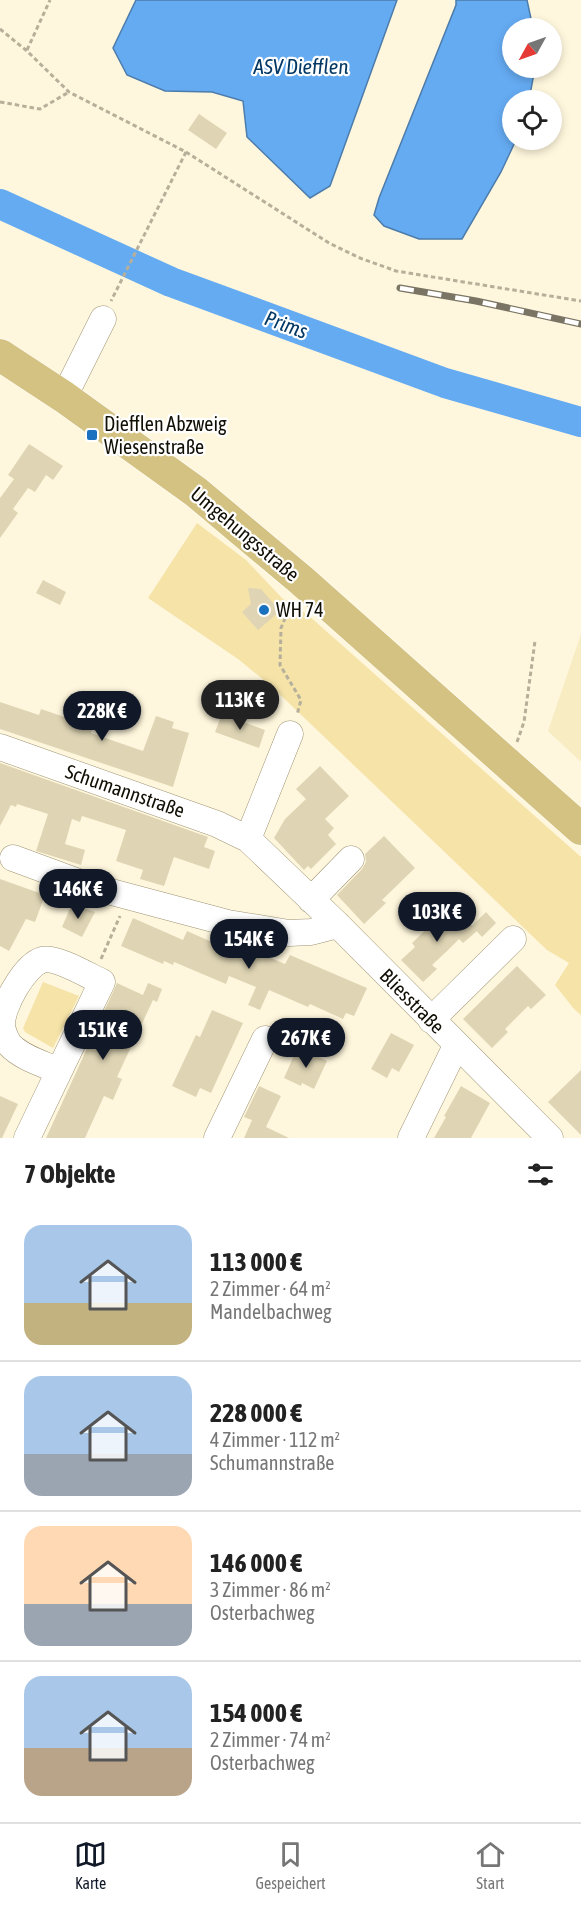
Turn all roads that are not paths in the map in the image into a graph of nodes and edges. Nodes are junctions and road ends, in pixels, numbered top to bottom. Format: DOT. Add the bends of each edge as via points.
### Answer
graph roads {
  1 [pos="103,319"];
  2 [pos="0,355"];
  3 [pos="64,397"];
  4 [pos="290,734"];
  5 [pos="0,747"];
  6 [pos="581,829"];
  7 [pos="248,839"];
  8 [pos="13,858"];
  9 [pos="351,859"];
  10 [pos="311,900"];
  11 [pos="338,925"];
  12 [pos="513,939"];
  13 [pos="430,1020"];
  14 [pos="265,1039"];
  15 [pos="456,1046"];
  16 [pos="59,1071"];
  17 [pos="27,1138"];
  18 [pos="217,1138"];
  19 [pos="411,1138"];
  20 [pos="550,1138"];
  1 -- 3 [label="street"];
  2 -- 3 [label="main road, Umgehungsstraße"];
  3 -- 6 [label="main road, Umgehungsstraße" via="196,492"];
  4 -- 7 [label="street"];
  5 -- 7 [label="street, Schumannstraße" via="217,824"];
  7 -- 10 [label="street, Bliesstraße"];
  8 -- 11 [label="street" via="128,898 268,931 311,932"];
  9 -- 10 [label="street"];
  10 -- 11 [label="street, Bliesstraße"];
  11 -- 13 [label="street, Bliesstraße"];
  12 -- 13 [label="street"];
  13 -- 15 [label="street, Bliesstraße"];
  14 -- 18 [label="street"];
  15 -- 19 [label="street"];
  15 -- 20 [label="street, Bliesstraße"];
  16 -- 16 [label="street" via="10,1045 2,1023 21,977 42,960 63,963 102,982"];
  16 -- 17 [label="street"];
}
